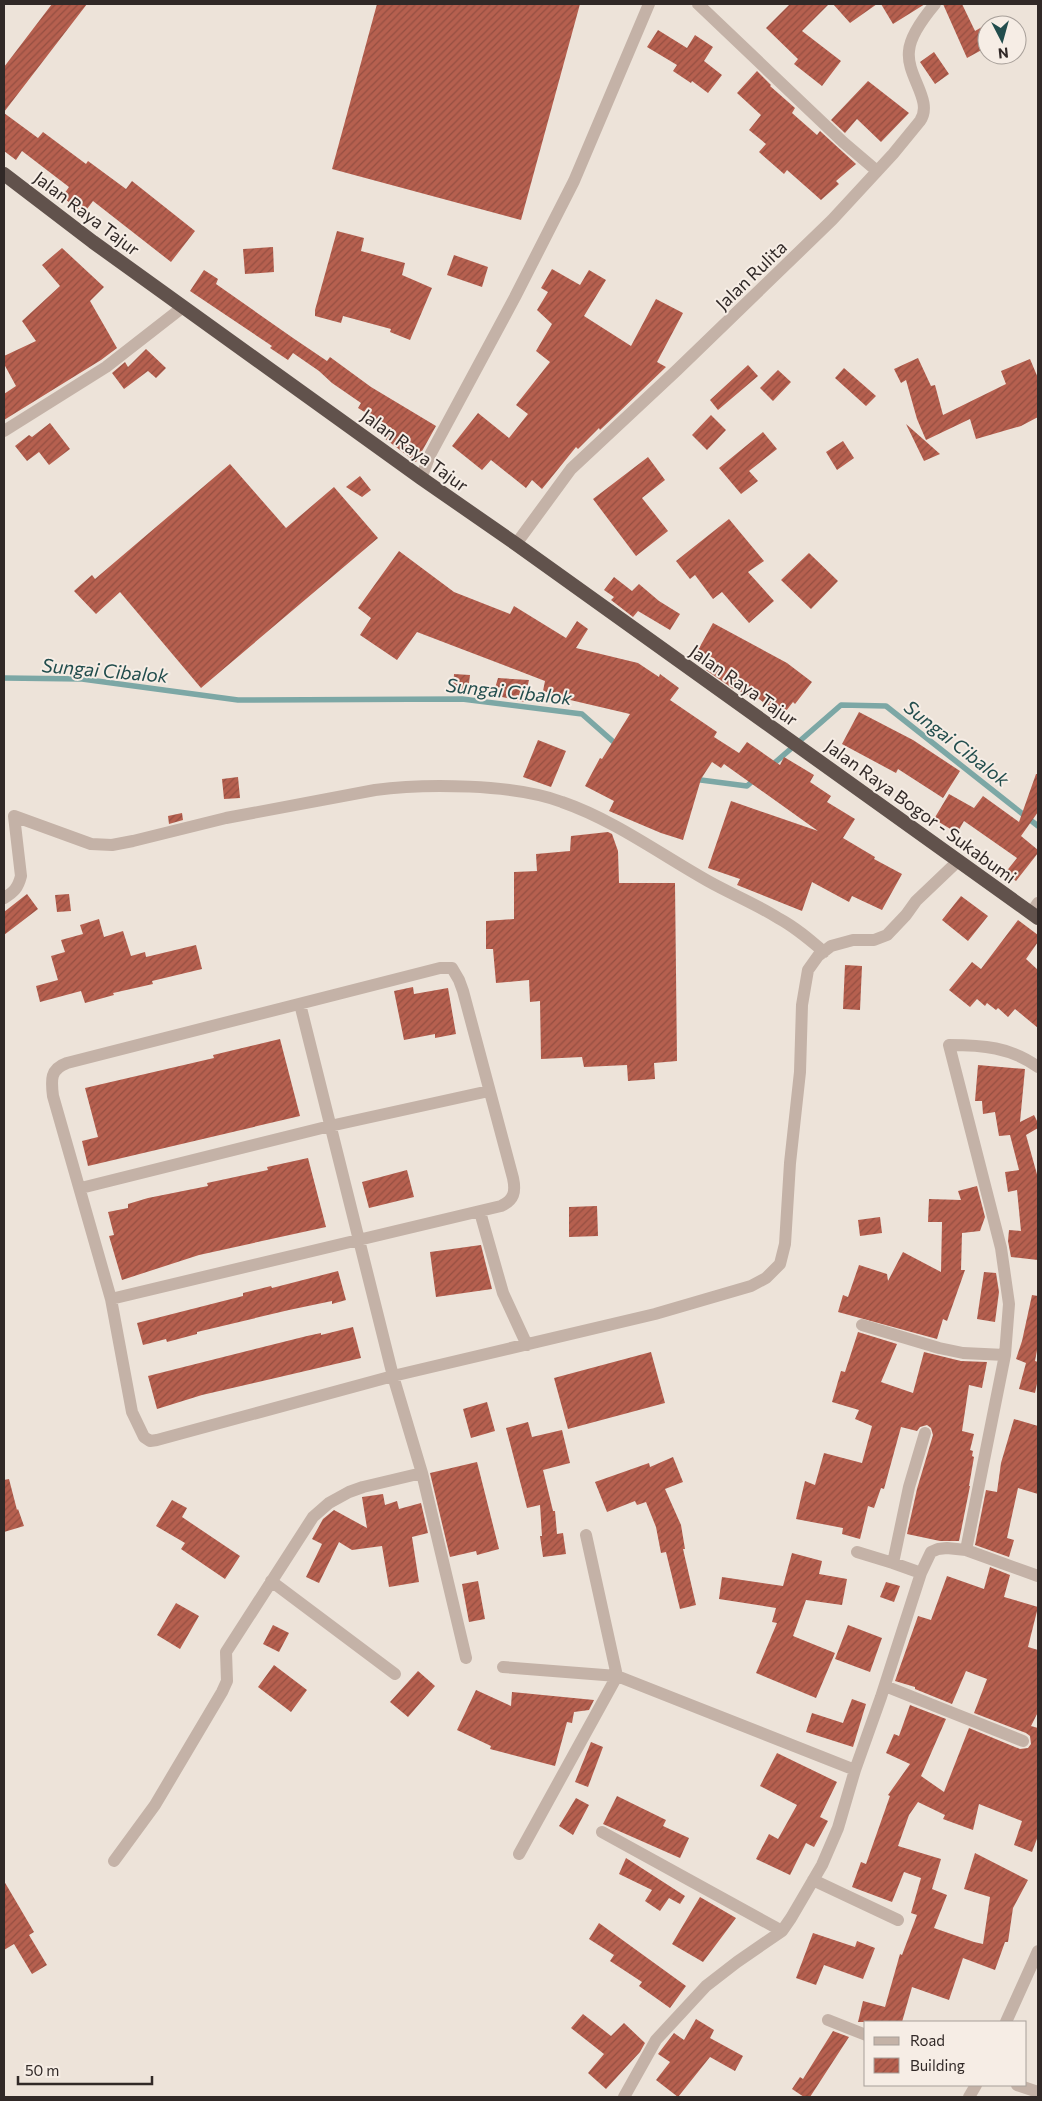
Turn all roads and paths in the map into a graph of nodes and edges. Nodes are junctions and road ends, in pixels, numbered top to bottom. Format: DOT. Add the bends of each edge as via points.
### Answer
graph roads {
  1 [pos="649,4"];
  2 [pos="698,4"];
  3 [pos="935,4"];
  4 [pos="877,170"];
  5 [pos="4,174"];
  6 [pos="183,307"];
  7 [pos="4,431"];
  8 [pos="421,478"];
  9 [pos="516,544"];
  10 [pos="806,752"];
  11 [pos="958,860"];
  12 [pos="4,898"];
  13 [pos="1036,911"];
  14 [pos="824,952"];
  15 [pos="300,1004"];
  16 [pos="1038,1067"];
  17 [pos="488,1091"];
  18 [pos="330,1126"];
  19 [pos="81,1188"];
  20 [pos="480,1212"];
  21 [pos="360,1241"];
  22 [pos="111,1298"];
  23 [pos="862,1325"];
  24 [pos="527,1345"];
  25 [pos="1006,1356"];
  26 [pos="393,1376"];
  27 [pos="925,1433"];
  28 [pos="422,1473"];
  29 [pos="586,1535"];
  30 [pos="966,1550"];
  31 [pos="857,1552"];
  32 [pos="893,1562"];
  33 [pos="921,1573"];
  34 [pos="1038,1576"];
  35 [pos="271,1581"];
  36 [pos="466,1658"];
  37 [pos="503,1667"];
  38 [pos="395,1674"];
  39 [pos="617,1676"];
  40 [pos="884,1686"];
  41 [pos="1023,1741"];
  42 [pos="855,1770"];
  43 [pos="602,1832"];
  44 [pos="519,1854"];
  45 [pos="114,1861"];
  46 [pos="813,1880"];
  47 [pos="898,1920"];
  48 [pos="782,1931"];
  49 [pos="1038,1951"];
  50 [pos="828,2020"];
  51 [pos="1006,2021"];
  52 [pos="864,2034"];
  53 [pos="975,2086"];
  54 [pos="1020,2086"];
  55 [pos="1038,2092"];
  56 [pos="624,2097"];
  57 [pos="969,2097"];
  1 -- 8 [label="street" via="574,181"];
  2 -- 4 [label="street"];
  3 -- 4 [label="street, Jalan Rulita" via="918,29 908,52 912,74 925,105 923,116"];
  4 -- 9 [label="street, Jalan Rulita" via="801,250 571,469"];
  5 -- 6 [label="highway, Jalan Raya Tajur"];
  6 -- 7 [label="street" via="106,367"];
  6 -- 8 [label="highway, Jalan Raya Tajur"];
  8 -- 9 [label="highway, Jalan Raya Tajur"];
  9 -- 10 [label="highway, Jalan Raya Tajur"];
  10 -- 11 [label="highway, Jalan Raya Bogor - Sukabumi"];
  11 -- 13 [label="highway, Jalan Raya Bogor - Sukabumi"];
  11 -- 14 [label="street" via="887,935 874,940 838,943"];
  12 -- 14 [label="street" via="14,893 21,876 14,816 91,844 112,845 226,818 384,788 441,786 494,789 542,796 582,810 709,882 777,916"];
  14 -- 24 [label="street" via="808,970 804,988 785,1244 775,1272 751,1286 655,1314"];
  15 -- 17 [label="street" via="440,968 452,968 459,980"];
  15 -- 18 [label="street"];
  15 -- 19 [label="street" via="67,1063 56,1069 51,1079 53,1096"];
  16 -- 25 [label="street" via="991,1046 949,1045 1001,1248 1009,1304"];
  17 -- 18 [label="street"];
  17 -- 20 [label="street" via="515,1187 513,1198 508,1203"];
  18 -- 19 [label="street"];
  18 -- 21 [label="street"];
  19 -- 22 [label="street"];
  20 -- 21 [label="street"];
  20 -- 24 [label="street" via="503,1293"];
  21 -- 22 [label="street"];
  21 -- 26 [label="street"];
  22 -- 26 [label="street" via="132,1412 143,1435 150,1441"];
  23 -- 25 [label="street" via="939,1348"];
  24 -- 26 [label="street"];
  25 -- 30 [label="street"];
  26 -- 28 [label="street"];
  27 -- 32 [label="street" via="909,1486"];
  28 -- 35 [label="street" via="363,1487 330,1503 305,1527"];
  28 -- 36 [label="street"];
  29 -- 39 [label="street"];
  30 -- 33 [label="street" via="934,1550"];
  30 -- 34 [label="street"];
  31 -- 32 [label="street"];
  32 -- 33 [label="street"];
  33 -- 40 [label="street"];
  35 -- 38 [label="street"];
  35 -- 45 [label="street" via="226,1652 227,1681 222,1692 155,1805"];
  37 -- 39 [label="street"];
  39 -- 42 [label="street"];
  39 -- 44 [label="street"];
  40 -- 41 [label="street"];
  40 -- 42 [label="street"];
  42 -- 46 [label="street" via="829,1852"];
  43 -- 48 [label="street"];
  46 -- 47 [label="street"];
  46 -- 48 [label="street"];
  48 -- 56 [label="street" via="718,1975 694,1997 656,2040"];
  49 -- 51 [label="street"];
  50 -- 52 [label="street"];
  53 -- 57 [label="street"];
  54 -- 55 [label="street"];
}
